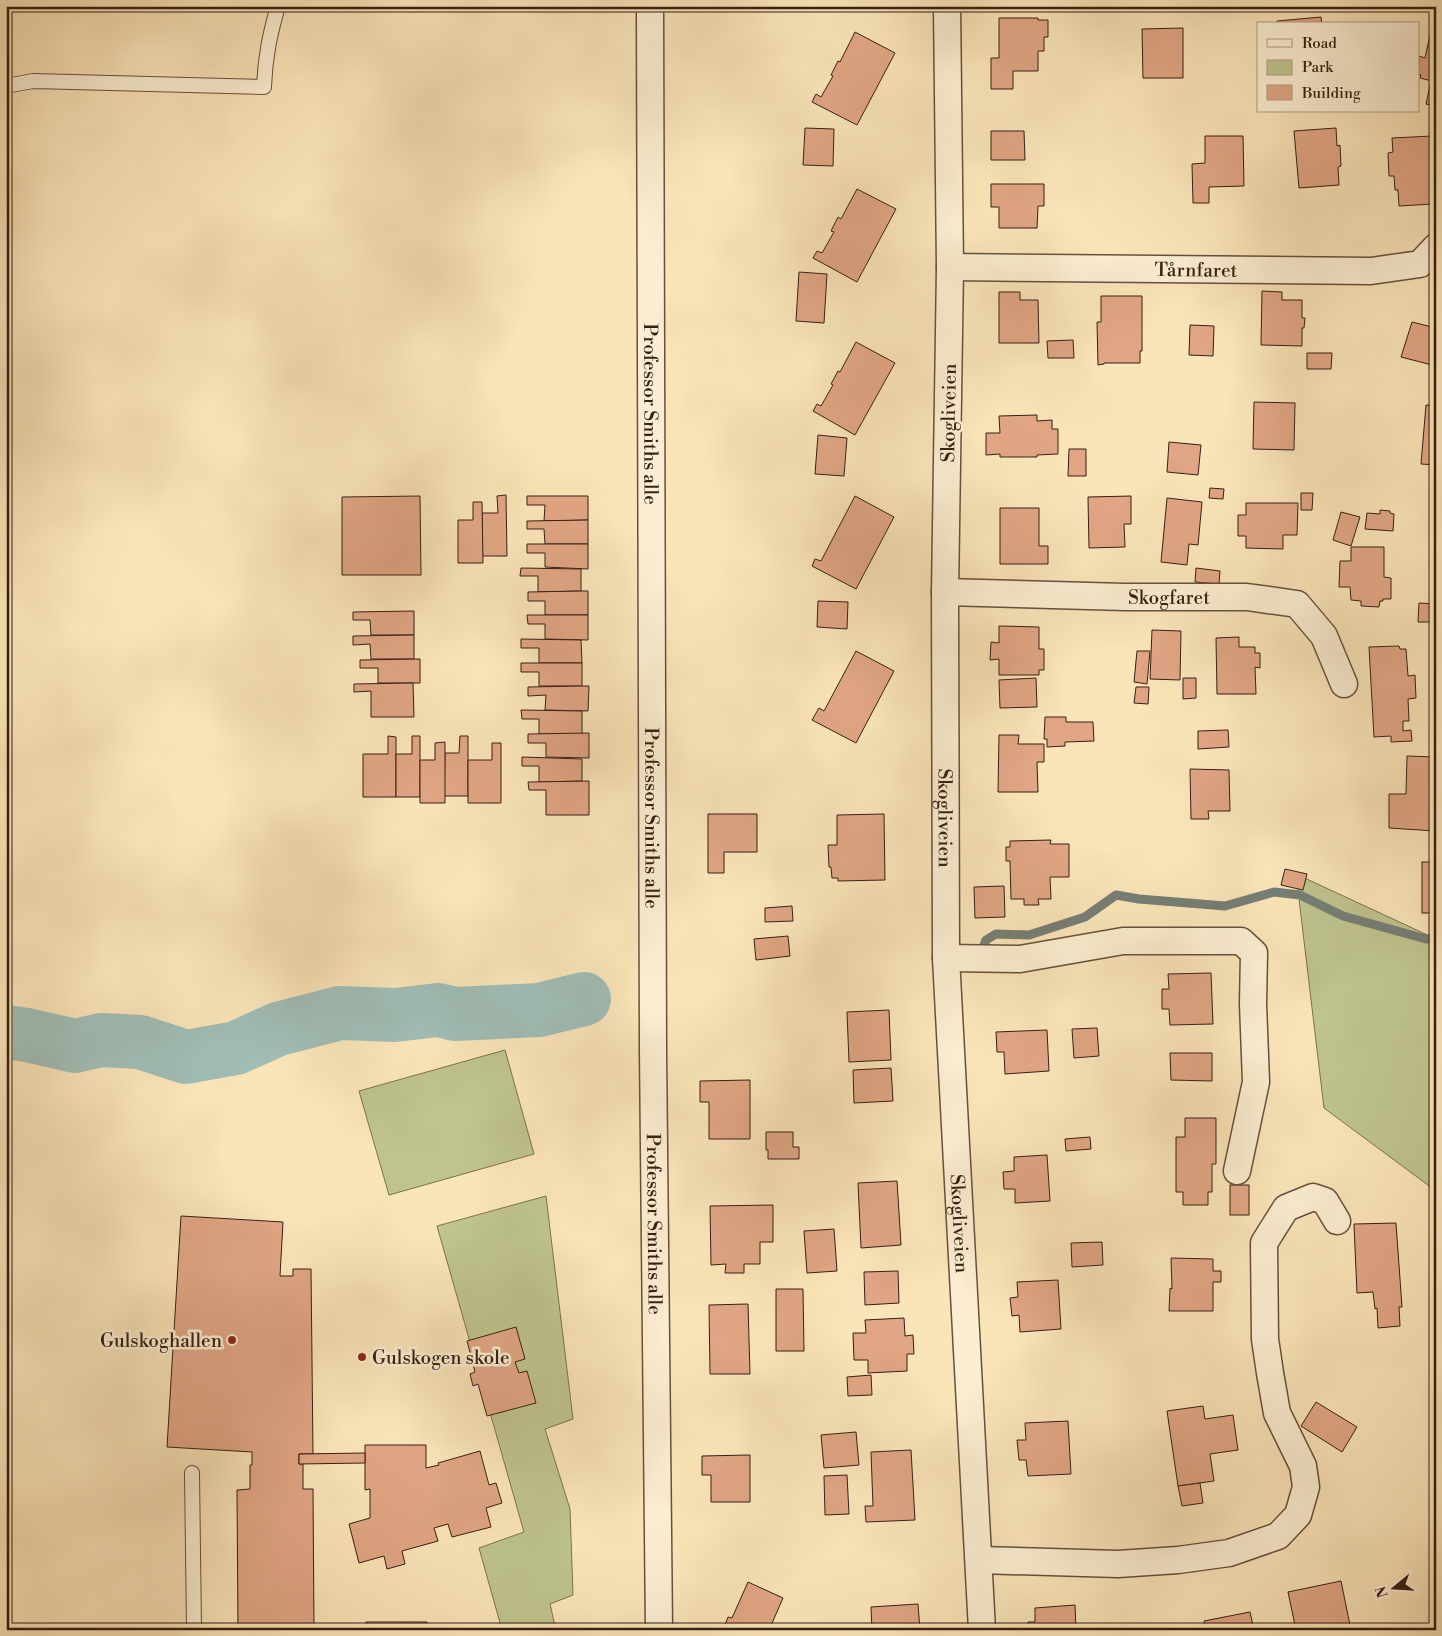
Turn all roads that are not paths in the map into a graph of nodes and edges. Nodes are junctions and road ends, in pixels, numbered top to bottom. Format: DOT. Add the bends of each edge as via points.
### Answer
graph roads {
  1 [pos="278,6"];
  2 [pos="650,6"];
  3 [pos="947,6"];
  4 [pos="6,86"];
  5 [pos="1436,247"];
  6 [pos="950,267"];
  7 [pos="945,592"];
  8 [pos="1344,684"];
  9 [pos="946,958"];
  10 [pos="1237,1171"];
  11 [pos="1337,1221"];
  12 [pos="192,1473"];
  13 [pos="979,1560"];
  14 [pos="194,1630"];
  15 [pos="659,1630"];
  16 [pos="982,1630"];
  1 -- 4 [label="lane" via="268,42 264,87 33,81"];
  2 -- 15 [label="street, Professor Smiths alle" via="653,1051"];
  3 -- 6 [label="street, Skogliveien"];
  5 -- 6 [label="street, Tårnfaret" via="1420,264 1371,271"];
  6 -- 7 [label="street, Skogliveien"];
  7 -- 8 [label="street, Skogfaret" via="1247,597 1297,604 1324,636"];
  7 -- 9 [label="street, Skogliveien"];
  9 -- 10 [label="street" via="1020,959 1123,941 1241,941 1254,953 1256,1082"];
  9 -- 13 [label="street, Skogliveien"];
  11 -- 13 [label="street" via="1325,1201 1313,1197 1286,1208 1264,1244 1265,1340 1270,1373 1277,1413 1303,1466 1306,1488 1298,1515 1278,1536 1229,1553 1169,1560 1118,1564"];
  12 -- 14 [label="lane"];
  13 -- 16 [label="street, Skogliveien"];
}
